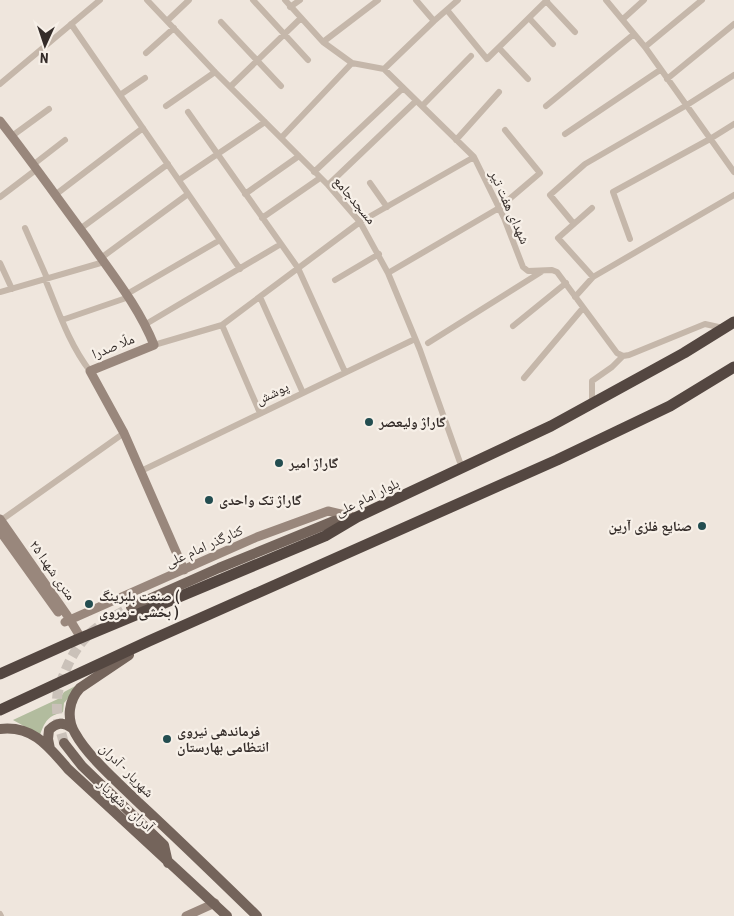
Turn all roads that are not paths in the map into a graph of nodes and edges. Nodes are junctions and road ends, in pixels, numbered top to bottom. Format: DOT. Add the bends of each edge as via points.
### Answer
graph roads {
  1 [pos="100,0"];
  2 [pos="147,0"];
  3 [pos="189,0"];
  4 [pos="253,0"];
  5 [pos="285,0"];
  6 [pos="300,0"];
  7 [pos="378,0"];
  8 [pos="416,0"];
  9 [pos="458,0"];
  10 [pos="546,0"];
  11 [pos="606,0"];
  12 [pos="644,0"];
  13 [pos="702,0"];
  14 [pos="290,7"];
  15 [pos="447,10"];
  16 [pos="301,18"];
  17 [pos="529,18"];
  18 [pos="623,19"];
  19 [pos="167,21"];
  20 [pos="434,21"];
  21 [pos="222,22"];
  22 [pos="71,24"];
  23 [pos="734,24"];
  24 [pos="174,28"];
  25 [pos="575,32"];
  26 [pos="284,34"];
  27 [pos="634,34"];
  28 [pos="323,42"];
  29 [pos="553,44"];
  30 [pos="499,48"];
  31 [pos="645,48"];
  32 [pos="146,53"];
  33 [pos="471,56"];
  34 [pos="258,60"];
  35 [pos="308,60"];
  36 [pos="352,63"];
  37 [pos="384,69"];
  38 [pos="660,70"];
  39 [pos="215,72"];
  40 [pos="734,75"];
  41 [pos="145,78"];
  42 [pos="528,79"];
  43 [pos="667,79"];
  44 [pos="0,84"];
  45 [pos="281,86"];
  46 [pos="230,87"];
  47 [pos="403,88"];
  48 [pos="499,92"];
  49 [pos="120,96"];
  50 [pos="416,101"];
  51 [pos="687,105"];
  52 [pos="166,106"];
  53 [pos="422,106"];
  54 [pos="546,106"];
  55 [pos="49,109"];
  56 [pos="188,112"];
  57 [pos="265,122"];
  58 [pos="734,124"];
  59 [pos="2,126"];
  60 [pos="143,128"];
  61 [pos="505,130"];
  62 [pos="566,134"];
  63 [pos="12,136"];
  64 [pos="281,138"];
  65 [pos="710,139"];
  66 [pos="65,140"];
  67 [pos="456,140"];
  68 [pos="217,153"];
  69 [pos="299,156"];
  70 [pos="474,157"];
  71 [pos="168,164"];
  72 [pos="35,166"];
  73 [pos="314,172"];
  74 [pos="734,172"];
  75 [pos="320,178"];
  76 [pos="179,180"];
  77 [pos="370,183"];
  78 [pos="328,185"];
  79 [pos="188,194"];
  80 [pos="246,194"];
  81 [pos="734,194"];
  82 [pos="55,195"];
  83 [pos="0,197"];
  84 [pos="387,207"];
  85 [pos="499,208"];
  86 [pos="592,208"];
  87 [pos="262,218"];
  88 [pos="360,222"];
  89 [pos="574,224"];
  90 [pos="25,228"];
  91 [pos="80,229"];
  92 [pos="630,239"];
  93 [pos="220,240"];
  94 [pos="281,244"];
  95 [pos="379,254"];
  96 [pos="102,260"];
  97 [pos="0,262"];
  98 [pos="298,268"];
  99 [pos="240,269"];
  100 [pos="543,271"];
  101 [pos="388,273"];
  102 [pos="593,277"];
  103 [pos="46,279"];
  104 [pos="335,280"];
  105 [pos="566,283"];
  106 [pos="12,289"];
  107 [pos="0,292"];
  108 [pos="128,295"];
  109 [pos="260,297"];
  110 [pos="575,297"];
  111 [pos="583,308"];
  112 [pos="62,320"];
  113 [pos="734,322"];
  114 [pos="146,324"];
  115 [pos="222,325"];
  116 [pos="514,326"];
  117 [pos="724,329"];
  118 [pos="415,339"];
  119 [pos="428,343"];
  120 [pos="154,345"];
  121 [pos="623,356"];
  122 [pos="734,367"];
  123 [pos="90,370"];
  124 [pos="345,372"];
  125 [pos="524,378"];
  126 [pos="303,393"];
  127 [pos="592,404"];
  128 [pos="260,413"];
  129 [pos="124,433"];
  130 [pos="462,468"];
  131 [pos="141,471"];
  132 [pos="357,518"];
  133 [pos="0,520"];
  134 [pos="0,531"];
  135 [pos="184,570"];
  136 [pos="131,607"];
  137 [pos="68,621"];
  138 [pos="78,639"];
  139 [pos="149,641"];
  140 [pos="0,674"];
  141 [pos="3,709"];
  142 [pos="72,728"];
  143 [pos="0,729"];
  144 [pos="64,743"];
  145 [pos="50,749"];
  146 [pos="168,863"];
  147 [pos="215,904"];
  148 [pos="186,916"];
  149 [pos="228,916"];
  150 [pos="257,916"];
  1 -- 22 [label="street"];
  2 -- 19 [label="street, مسجدجامع"];
  3 -- 19 [label="street"];
  4 -- 26 [label="street"];
  5 -- 14 [label="street"];
  6 -- 14 [label="street"];
  7 -- 28 [label="street"];
  8 -- 20 [label="street"];
  9 -- 15 [label="street"];
  10 -- 17 [label="street"];
  10 -- 25 [label="street"];
  11 -- 18 [label="street"];
  12 -- 18 [label="street"];
  13 -- 31 [label="street"];
  14 -- 16 [label="street"];
  15 -- 20 [label="street"];
  15 -- 30 [label="street" via="487,59"];
  16 -- 26 [label="street"];
  16 -- 28 [label="street"];
  17 -- 29 [label="street"];
  17 -- 30 [label="street"];
  18 -- 27 [label="street"];
  19 -- 24 [label="street, مسجدجامع"];
  20 -- 37 [label="street"];
  21 -- 34 [label="street"];
  22 -- 44 [label="street"];
  22 -- 49 [label="street"];
  23 -- 43 [label="street"];
  24 -- 32 [label="street"];
  24 -- 39 [label="street, مسجدجامع"];
  26 -- 34 [label="street"];
  26 -- 35 [label="street"];
  27 -- 31 [label="street"];
  27 -- 54 [label="street"];
  28 -- 36 [label="street"];
  30 -- 42 [label="street"];
  31 -- 38 [label="street"];
  33 -- 53 [label="street"];
  34 -- 45 [label="street"];
  34 -- 46 [label="street"];
  36 -- 37 [label="street"];
  36 -- 64 [label="street"];
  37 -- 47 [label="street, شهدای هفت تیر"];
  38 -- 43 [label="street"];
  38 -- 62 [label="street"];
  39 -- 46 [label="street, مسجدجامع"];
  39 -- 52 [label="street"];
  40 -- 51 [label="street"];
  41 -- 49 [label="street"];
  43 -- 51 [label="street"];
  46 -- 57 [label="street, مسجدجامع"];
  47 -- 50 [label="street, شهدای هفت تیر"];
  47 -- 73 [label="street"];
  48 -- 67 [label="street"];
  49 -- 60 [label="street"];
  50 -- 53 [label="street, شهدای هفت تیر"];
  50 -- 78 [label="street"];
  51 -- 65 [label="street"];
  51 -- 89 [label="street" via="584,164 550,195"];
  53 -- 67 [label="street, شهدای هفت تیر"];
  55 -- 63 [label="street"];
  56 -- 68 [label="street"];
  57 -- 64 [label="street, مسجدجامع"];
  57 -- 68 [label="street"];
  58 -- 65 [label="street"];
  59 -- 63 [label="street, ملّا صدرا"];
  60 -- 71 [label="street"];
  60 -- 82 [label="street"];
  61 -- 85 [label="street" via="540,173"];
  63 -- 72 [label="street, ملّا صدرا"];
  64 -- 69 [label="street, مسجدجامع"];
  65 -- 74 [label="street"];
  65 -- 92 [label="street" via="613,192"];
  66 -- 72 [label="street"];
  67 -- 70 [label="street, شهدای هفت تیر"];
  68 -- 76 [label="street"];
  68 -- 80 [label="street"];
  69 -- 73 [label="street, مسجدجامع"];
  69 -- 80 [label="street"];
  70 -- 84 [label="street"];
  70 -- 85 [label="street, شهدای هفت تیر"];
  71 -- 76 [label="street"];
  71 -- 91 [label="street"];
  72 -- 82 [label="street, ملّا صدرا"];
  72 -- 83 [label="street"];
  73 -- 75 [label="street, مسجدجامع"];
  75 -- 78 [label="street, مسجدجامع"];
  75 -- 87 [label="street"];
  76 -- 79 [label="street"];
  77 -- 84 [label="street"];
  78 -- 88 [label="street, مسجدجامع"];
  79 -- 93 [label="street"];
  79 -- 96 [label="street"];
  80 -- 87 [label="street"];
  81 -- 102 [label="street"];
  82 -- 91 [label="street, ملّا صدرا"];
  84 -- 88 [label="street"];
  85 -- 100 [label="street, شهدای هفت تیر" via="523,267 528,271"];
  85 -- 101 [label="street"];
  86 -- 89 [label="street"];
  87 -- 94 [label="street"];
  88 -- 95 [label="street, مسجدجامع"];
  88 -- 98 [label="street"];
  89 -- 102 [label="street" via="558,238"];
  90 -- 103 [label="street"];
  91 -- 96 [label="street, ملّا صدرا"];
  93 -- 99 [label="street"];
  93 -- 108 [label="street"];
  94 -- 98 [label="street"];
  94 -- 99 [label="street"];
  95 -- 101 [label="street, مسجدجامع"];
  95 -- 104 [label="street"];
  96 -- 103 [label="street"];
  96 -- 108 [label="street, ملّا صدرا"];
  97 -- 106 [label="street"];
  98 -- 109 [label="street"];
  98 -- 124 [label="street"];
  99 -- 114 [label="street"];
  100 -- 105 [label="street, شهدای هفت تیر" via="557,272"];
  100 -- 119 [label="street"];
  101 -- 118 [label="street, مسجدجامع"];
  102 -- 110 [label="street"];
  103 -- 106 [label="street"];
  103 -- 112 [label="street"];
  105 -- 110 [label="street, شهدای هفت تیر"];
  105 -- 116 [label="street"];
  106 -- 107 [label="street"];
  108 -- 112 [label="street"];
  108 -- 114 [label="street, ملّا صدرا"];
  109 -- 115 [label="street"];
  109 -- 126 [label="street"];
  110 -- 111 [label="street, شهدای هفت تیر"];
  111 -- 121 [label="street, شهدای هفت تیر" via="617,353"];
  111 -- 125 [label="street"];
  112 -- 123 [label="street"];
  113 -- 117 [label="highway, بلوار امام علی"];
  114 -- 120 [label="street, ملّا صدرا"];
  115 -- 120 [label="street"];
  115 -- 128 [label="street"];
  117 -- 121 [label="street" via="705,324"];
  117 -- 127 [label="highway, بلوار امام علی"];
  118 -- 124 [label="street, پوشش"];
  118 -- 130 [label="street, مسجدجامع"];
  120 -- 123 [label="street, ملّا صدرا"];
  121 -- 127 [label="street" via="592,381"];
  122 -- 139 [label="highway" via="670,406 557,460"];
  123 -- 129 [label="street, ملّا صدرا"];
  124 -- 126 [label="street, پوشش"];
  126 -- 128 [label="street, پوشش"];
  127 -- 130 [label="highway, بلوار امام علی"];
  128 -- 131 [label="street, پوشش"];
  129 -- 131 [label="street, ملّا صدرا"];
  129 -- 133 [label="street"];
  130 -- 132 [label="highway, بلوار امام علی"];
  131 -- 135 [label="street, ملّا صدرا"];
  132 -- 135 [label="street, کنارگذر امام علی" via="328,510 256,537"];
  132 -- 136 [label="main road" via="334,521"];
  132 -- 138 [label="highway, بلوار امام علی" via="325,536"];
  133 -- 137 [label="street, ۲۵ متری شهدا"];
  134 -- 137 [label="street, ۲۵ متری شهدا"];
  135 -- 137 [label="street, کنارگذر امام علی"];
  137 -- 138 [label="street, ۲۵ متری شهدا"];
  138 -- 140 [label="highway, بلوار امام علی"];
  139 -- 141 [label="highway"];
  139 -- 142 [label="main road" via="80,688 71,701"];
  142 -- 145 [label="main road" via="62,723 53,726 49,730"];
  142 -- 150 [label="main road, شهریار - آدران" via="107,771"];
  143 -- 145 [label="main road, آدران - شهریار" via="30,732"];
  144 -- 146 [label="main road" via="82,766 164,845"];
  145 -- 146 [label="main road, آدران - شهریار" via="68,770"];
  146 -- 147 [label="main road, آدران - شهریار"];
  147 -- 148 [label="street"];
  147 -- 149 [label="main road, آدران - شهریار"];
}
